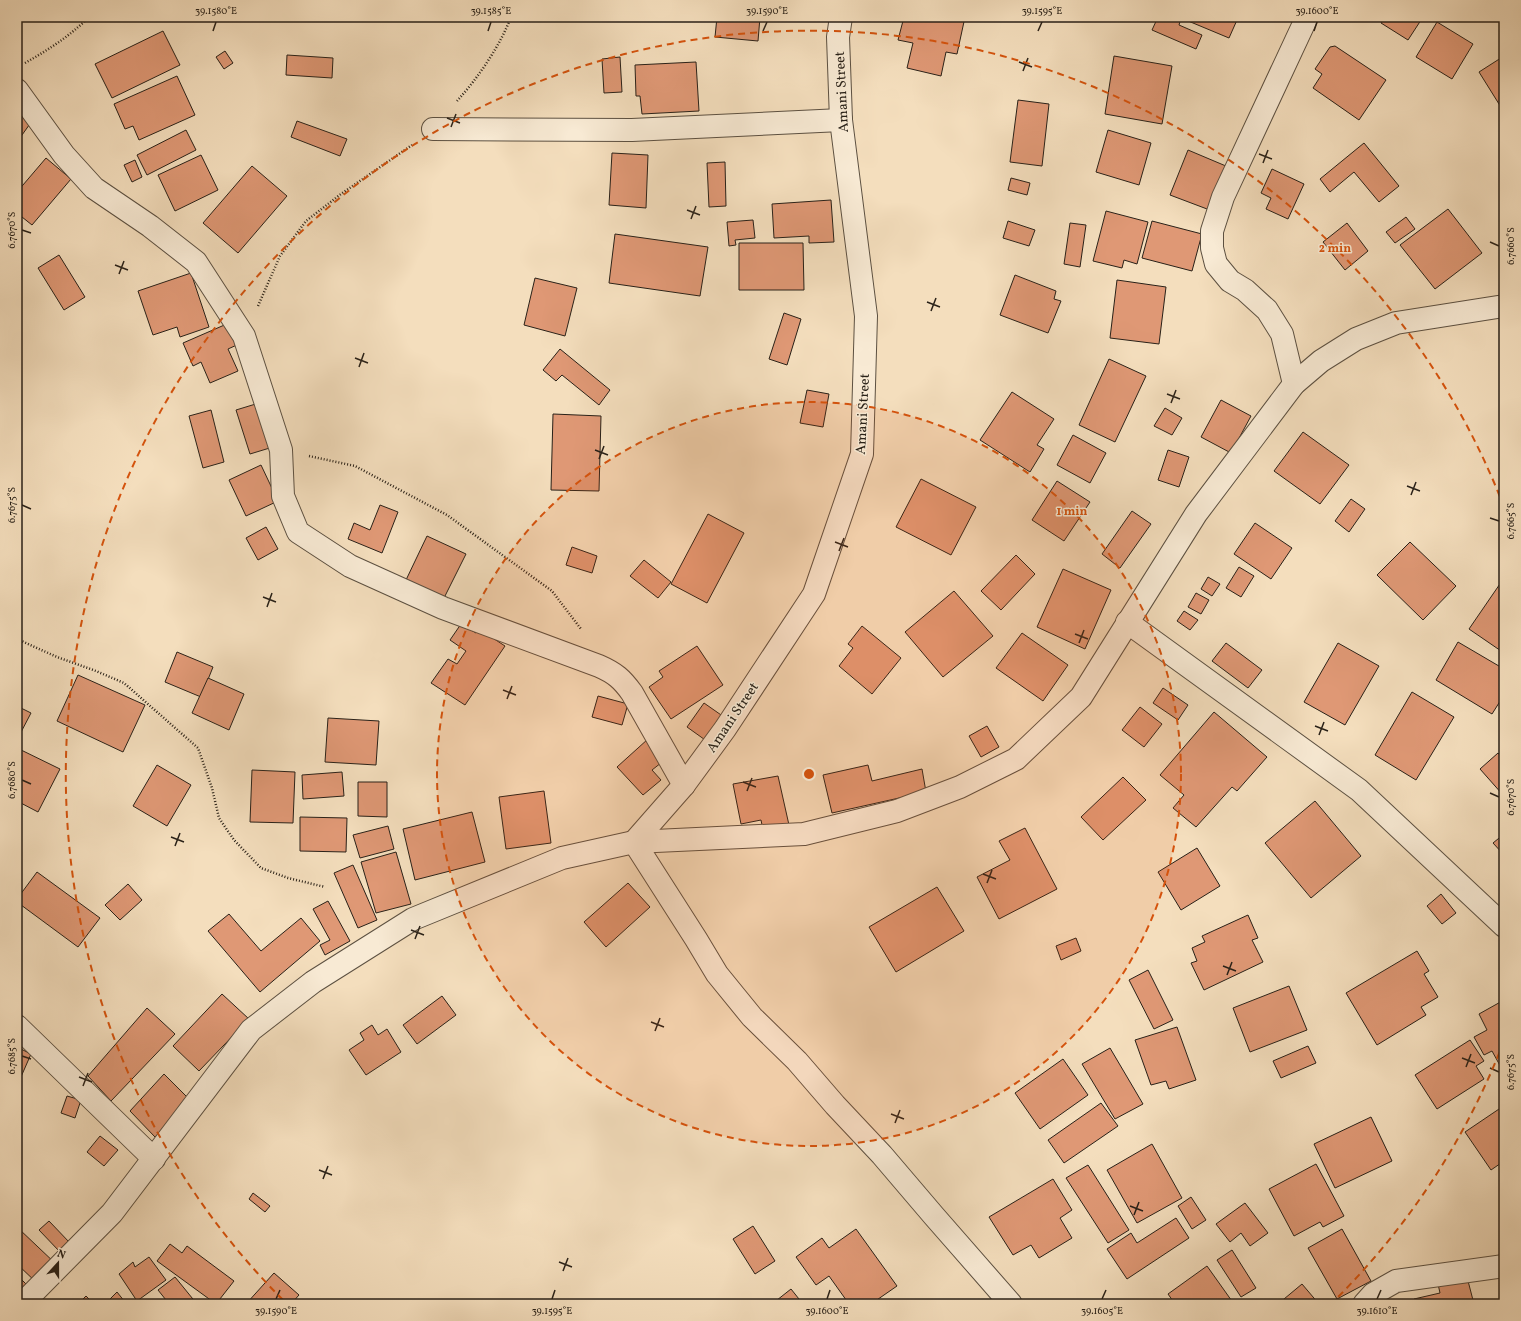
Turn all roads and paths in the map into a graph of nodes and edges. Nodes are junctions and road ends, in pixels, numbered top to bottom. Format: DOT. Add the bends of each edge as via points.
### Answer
graph roads {
  1 [pos="89,17"];
  2 [pos="511,17"];
  3 [pos="841,17"];
  4 [pos="1307,17"];
  5 [pos="23,64"];
  6 [pos="17,90"];
  7 [pos="841,120"];
  8 [pos="433,129"];
  9 [pos="1504,306"];
  10 [pos="244,336"];
  11 [pos="1294,384"];
  12 [pos="281,450"];
  13 [pos="1127,622"];
  14 [pos="586,635"];
  15 [pos="17,639"];
  16 [pos="684,785"];
  17 [pos="634,842"];
  18 [pos="325,887"];
  19 [pos="1504,926"];
  20 [pos="17,1026"];
  21 [pos="154,1158"];
  22 [pos="1504,1266"];
  23 [pos="22,1304"];
  24 [pos="1011,1304"];
  25 [pos="1364,1304"];
  1 -- 5 [label="path" via="74,31"];
  2 -- 8 [label="path" via="505,32 470,87"];
  3 -- 7 [label="street, Amani Street" via="838,37"];
  4 -- 11 [label="street" via="1223,197 1212,231 1212,248 1216,264 1230,281 1245,290 1267,310 1282,334"];
  6 -- 10 [label="street" via="64,155 94,188 150,226 196,262"];
  7 -- 8 [label="street" via="632,130"];
  7 -- 16 [label="street, Amani Street" via="866,316 862,454 814,594 725,729"];
  8 -- 10 [label="path" via="306,222 280,256"];
  9 -- 11 [label="street" via="1396,323 1356,339 1321,361"];
  10 -- 12 [label="street"];
  11 -- 13 [label="street" via="1196,514"];
  12 -- 14 [label="path" via="355,466 447,516 552,591"];
  12 -- 16 [label="street" via="283,496 298,532 357,570 443,608 614,673 632,693"];
  13 -- 17 [label="street" via="1080,697 1016,759 960,787 897,811 804,834"];
  13 -- 19 [label="street" via="1359,790"];
  15 -- 18 [label="path" via="124,684 198,748 219,818 234,840 261,868"];
  16 -- 17 [label="street, Amani Street"];
  17 -- 21 [label="street" via="562,858 413,919 313,982 251,1030"];
  17 -- 24 [label="street" via="716,974 747,1011 797,1061 882,1155"];
  20 -- 21 [label="street"];
  21 -- 23 [label="street" via="112,1213"];
  22 -- 25 [label="street" via="1396,1281 1373,1294"];
}
